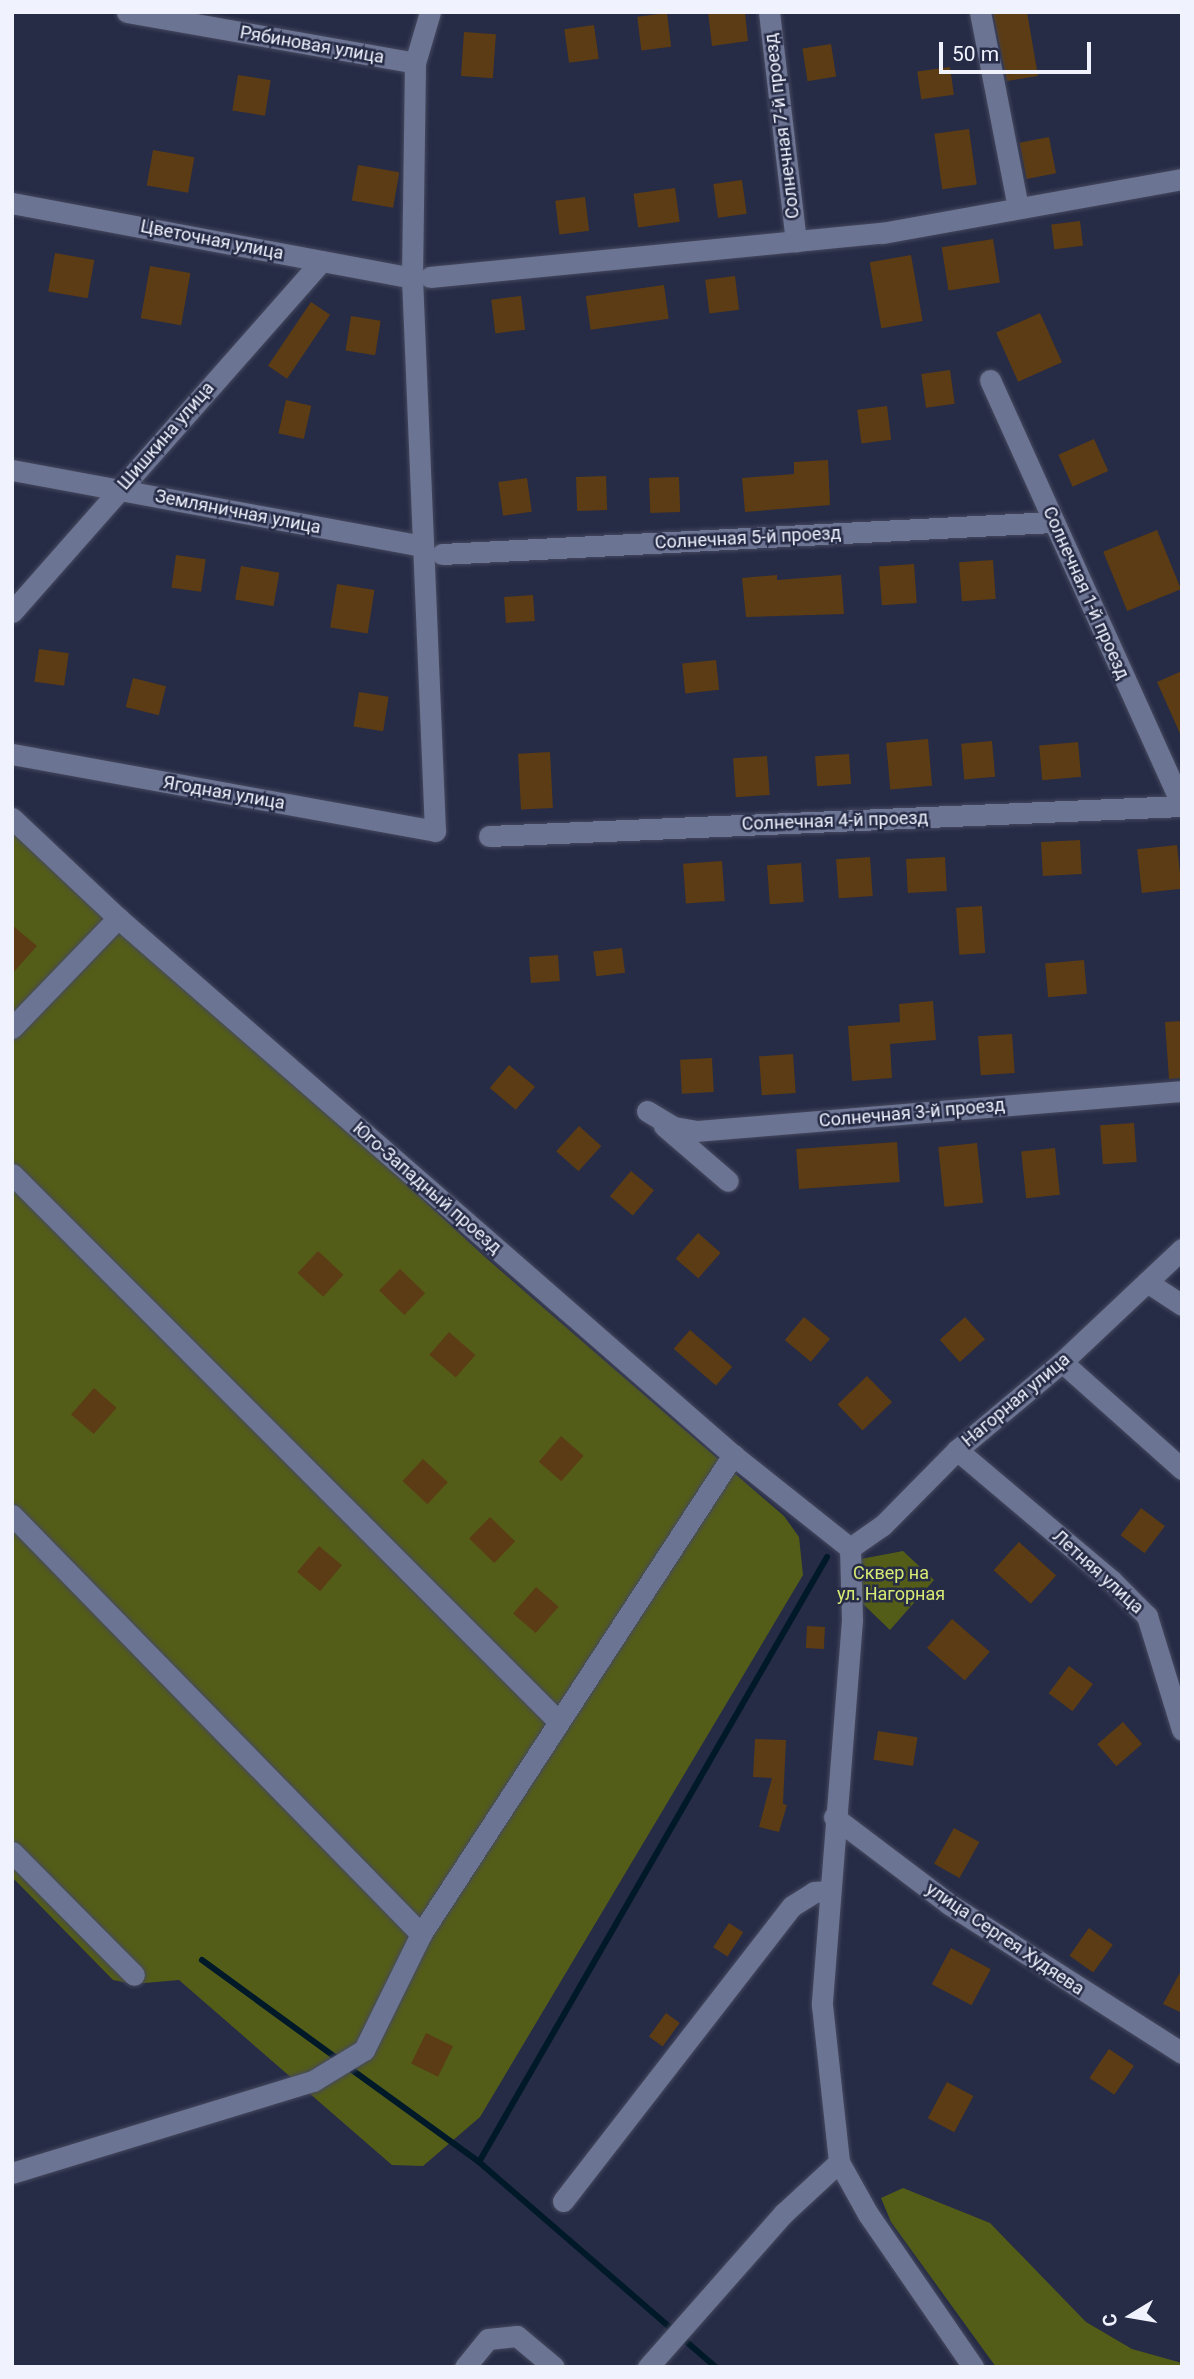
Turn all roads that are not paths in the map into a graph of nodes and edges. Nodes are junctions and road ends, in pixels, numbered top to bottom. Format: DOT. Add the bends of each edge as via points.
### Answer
graph roads {
  1 [pos="127,12"];
  2 [pos="430,12"];
  3 [pos="769,12"];
  4 [pos="979,12"];
  5 [pos="415,63"];
  6 [pos="1182,179"];
  7 [pos="12,203"];
  8 [pos="1018,207"];
  9 [pos="796,241"];
  10 [pos="321,261"];
  11 [pos="421,277"];
  12 [pos="990,380"];
  13 [pos="12,470"];
  14 [pos="120,490"];
  15 [pos="1053,522"];
  16 [pos="433,550"];
  17 [pos="12,612"];
  18 [pos="12,754"];
  19 [pos="1182,806"];
  20 [pos="12,817"];
  21 [pos="489,836"];
  22 [pos="118,918"];
  23 [pos="12,1028"];
  24 [pos="1182,1091"];
  25 [pos="12,1174"];
  26 [pos="727,1181"];
  27 [pos="1182,1250"];
  28 [pos="1147,1282"];
  29 [pos="1182,1305"];
  30 [pos="1062,1362"];
  31 [pos="957,1450"];
  32 [pos="733,1455"];
  33 [pos="1182,1469"];
  34 [pos="12,1515"];
  35 [pos="849,1548"];
  36 [pos="559,1722"];
  37 [pos="1182,1730"];
  38 [pos="834,1817"];
  39 [pos="12,1852"];
  40 [pos="830,1891"];
  41 [pos="421,1934"];
  42 [pos="134,1975"];
  43 [pos="1182,2053"];
  44 [pos="839,2162"];
  45 [pos="12,2173"];
  46 [pos="564,2202"];
  47 [pos="465,2367"];
  48 [pos="554,2367"];
  49 [pos="648,2367"];
  50 [pos="973,2367"];
  1 -- 5 [label="street, Рябиновая улица"];
  2 -- 5 [label="street"];
  3 -- 9 [label="street, Солнечная 7-й проезд"];
  4 -- 8 [label="street"];
  5 -- 11 [label="street"];
  6 -- 8 [label="street, Цветочная улица"];
  7 -- 10 [label="street, Цветочная улица"];
  8 -- 9 [label="street, Цветочная улица" via="882,233"];
  9 -- 11 [label="street, Цветочная улица"];
  10 -- 11 [label="street, Цветочная улица"];
  10 -- 14 [label="street, Шишкина улица"];
  11 -- 16 [label="street"];
  12 -- 15 [label="street, Солнечная 1-й проезд"];
  13 -- 14 [label="street, Земляничная улица"];
  14 -- 16 [label="street, Земляничная улица"];
  14 -- 17 [label="street, Шишкина улица"];
  15 -- 16 [label="street, Солнечная 5-й проезд"];
  15 -- 19 [label="street, Солнечная 1-й проезд"];
  16 -- 18 [label="street, Ягодная улица" via="435,831"];
  19 -- 21 [label="street, Солнечная 4-й проезд"];
  20 -- 22 [label="street, Юго-Западный проезд"];
  22 -- 23 [label="street"];
  22 -- 32 [label="street, Юго-Западный проезд"];
  24 -- 26 [label="street, Солнечная 3-й проезд" via="696,1131 674,1127 647,1111"];
  25 -- 36 [label="street"];
  27 -- 28 [label="street, Нагорная улица"];
  28 -- 29 [label="street"];
  28 -- 30 [label="street, Нагорная улица"];
  30 -- 31 [label="street, Нагорная улица"];
  30 -- 33 [label="street"];
  31 -- 35 [label="street, Нагорная улица" via="882,1526"];
  31 -- 37 [label="street, Летняя улица" via="1147,1616"];
  32 -- 35 [label="street, Юго-Западный проезд"];
  32 -- 36 [label="street"];
  34 -- 41 [label="street"];
  35 -- 38 [label="street" via="852,1620"];
  36 -- 41 [label="street"];
  38 -- 40 [label="street"];
  38 -- 43 [label="street, улица Сергея Худяева" via="949,1904"];
  39 -- 42 [label="street"];
  40 -- 44 [label="street" via="822,2006"];
  40 -- 46 [label="street" via="814,1892 792,1906"];
  41 -- 45 [label="street" via="364,2050 335,2071 220,2112"];
  44 -- 49 [label="street" via="784,2213"];
  44 -- 50 [label="street" via="868,2214"];
  47 -- 48 [label="street" via="488,2339 517,2336"];
}
